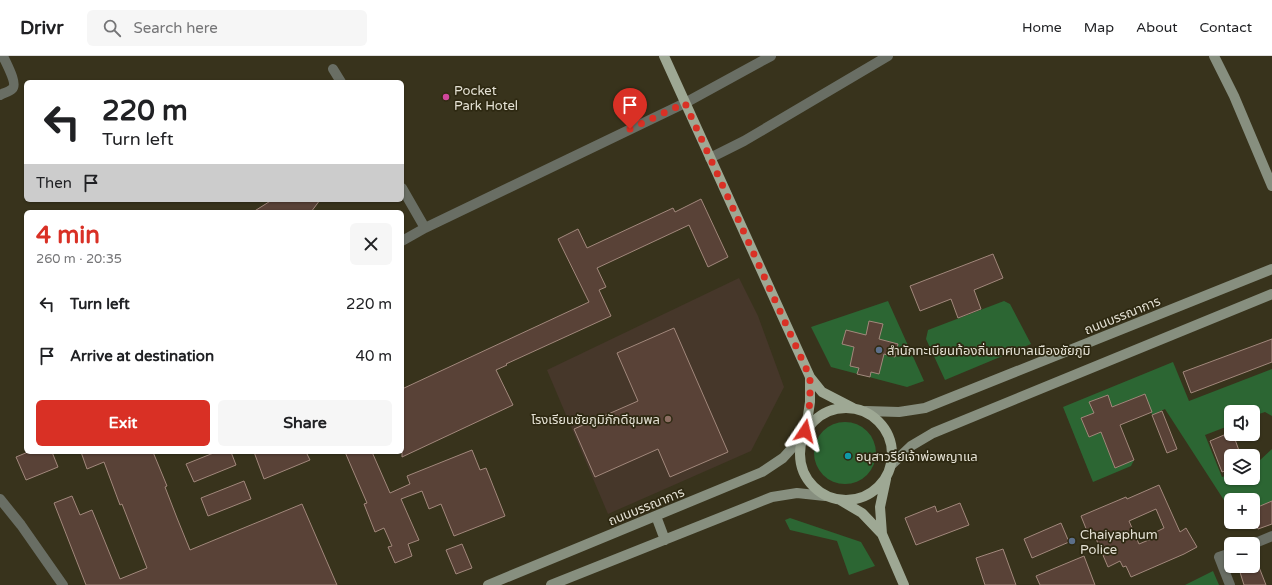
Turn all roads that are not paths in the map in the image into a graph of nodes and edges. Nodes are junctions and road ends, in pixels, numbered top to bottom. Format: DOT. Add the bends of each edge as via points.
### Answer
graph roads {
  1 [pos="3,56"];
  2 [pos="664,56"];
  3 [pos="771,56"];
  4 [pos="888,56"];
  5 [pos="1214,56"];
  6 [pos="333,70"];
  7 [pos="340,80"];
  8 [pos="0,95"];
  9 [pos="685,103"];
  10 [pos="710,158"];
  11 [pos="1272,186"];
  12 [pos="404,191"];
  13 [pos="425,228"];
  14 [pos="404,240"];
  15 [pos="1272,269"];
  16 [pos="1272,294"];
  17 [pos="810,377"];
  18 [pos="853,408"];
  19 [pos="866,411"];
  20 [pos="804,433"];
  21 [pos="891,465"];
  22 [pos="886,478"];
  23 [pos="826,496"];
  24 [pos="0,499"];
  25 [pos="839,500"];
  26 [pos="656,516"];
  27 [pos="882,534"];
  28 [pos="1272,536"];
  29 [pos="665,540"];
  30 [pos="1260,541"];
  31 [pos="1224,555"];
  32 [pos="1224,570"];
  33 [pos="1225,573"];
  34 [pos="501,583"];
  35 [pos="63,585"];
  36 [pos="488,585"];
  37 [pos="550,585"];
  38 [pos="904,585"];
  39 [pos="1230,585"];
  1 -- 8 [label="street" via="14,86 12,90"];
  2 -- 9 [label="main road"];
  3 -- 9 [label="street"];
  4 -- 10 [label="street" via="744,141"];
  5 -- 11 [label="main road"];
  6 -- 7 [label="street"];
  9 -- 10 [label="main road"];
  9 -- 13 [label="street"];
  10 -- 17 [label="main road"];
  12 -- 13 [label="street"];
  13 -- 14 [label="street"];
  15 -- 19 [label="main road, ถนนบรรณาการ" via="925,408 899,412"];
  16 -- 21 [label="main road" via="933,433 911,446"];
  17 -- 18 [label="main road" via="822,392"];
  17 -- 20 [label="main road" via="810,402"];
  18 -- 19 [label="main road"];
  18 -- 20 [label="main road" via="840,407 827,411 815,419"];
  19 -- 21 [label="main road" via="877,419 891,439"];
  20 -- 23 [label="main road" via="799,460 804,475 813,487"];
  20 -- 26 [label="main road, ถนนบรรณาการ" via="783,458 762,472"];
  21 -- 22 [label="main road"];
  22 -- 25 [label="main road" via="878,488 866,496 853,500"];
  22 -- 27 [label="main road" via="880,507"];
  23 -- 25 [label="main road"];
  23 -- 29 [label="main road" via="797,493 772,497"];
  24 -- 35 [label="street"];
  25 -- 27 [label="main road" via="862,514"];
  26 -- 29 [label="main road"];
  26 -- 34 [label="main road, ถนนบรรณาการ"];
  27 -- 38 [label="main road"];
  28 -- 30 [label="street"];
  29 -- 37 [label="main road"];
  31 -- 32 [label="street" via="1219,557"];
  33 -- 39 [label="street"];
  34 -- 36 [label="main road, ถนนบรรณาการ"];
}
